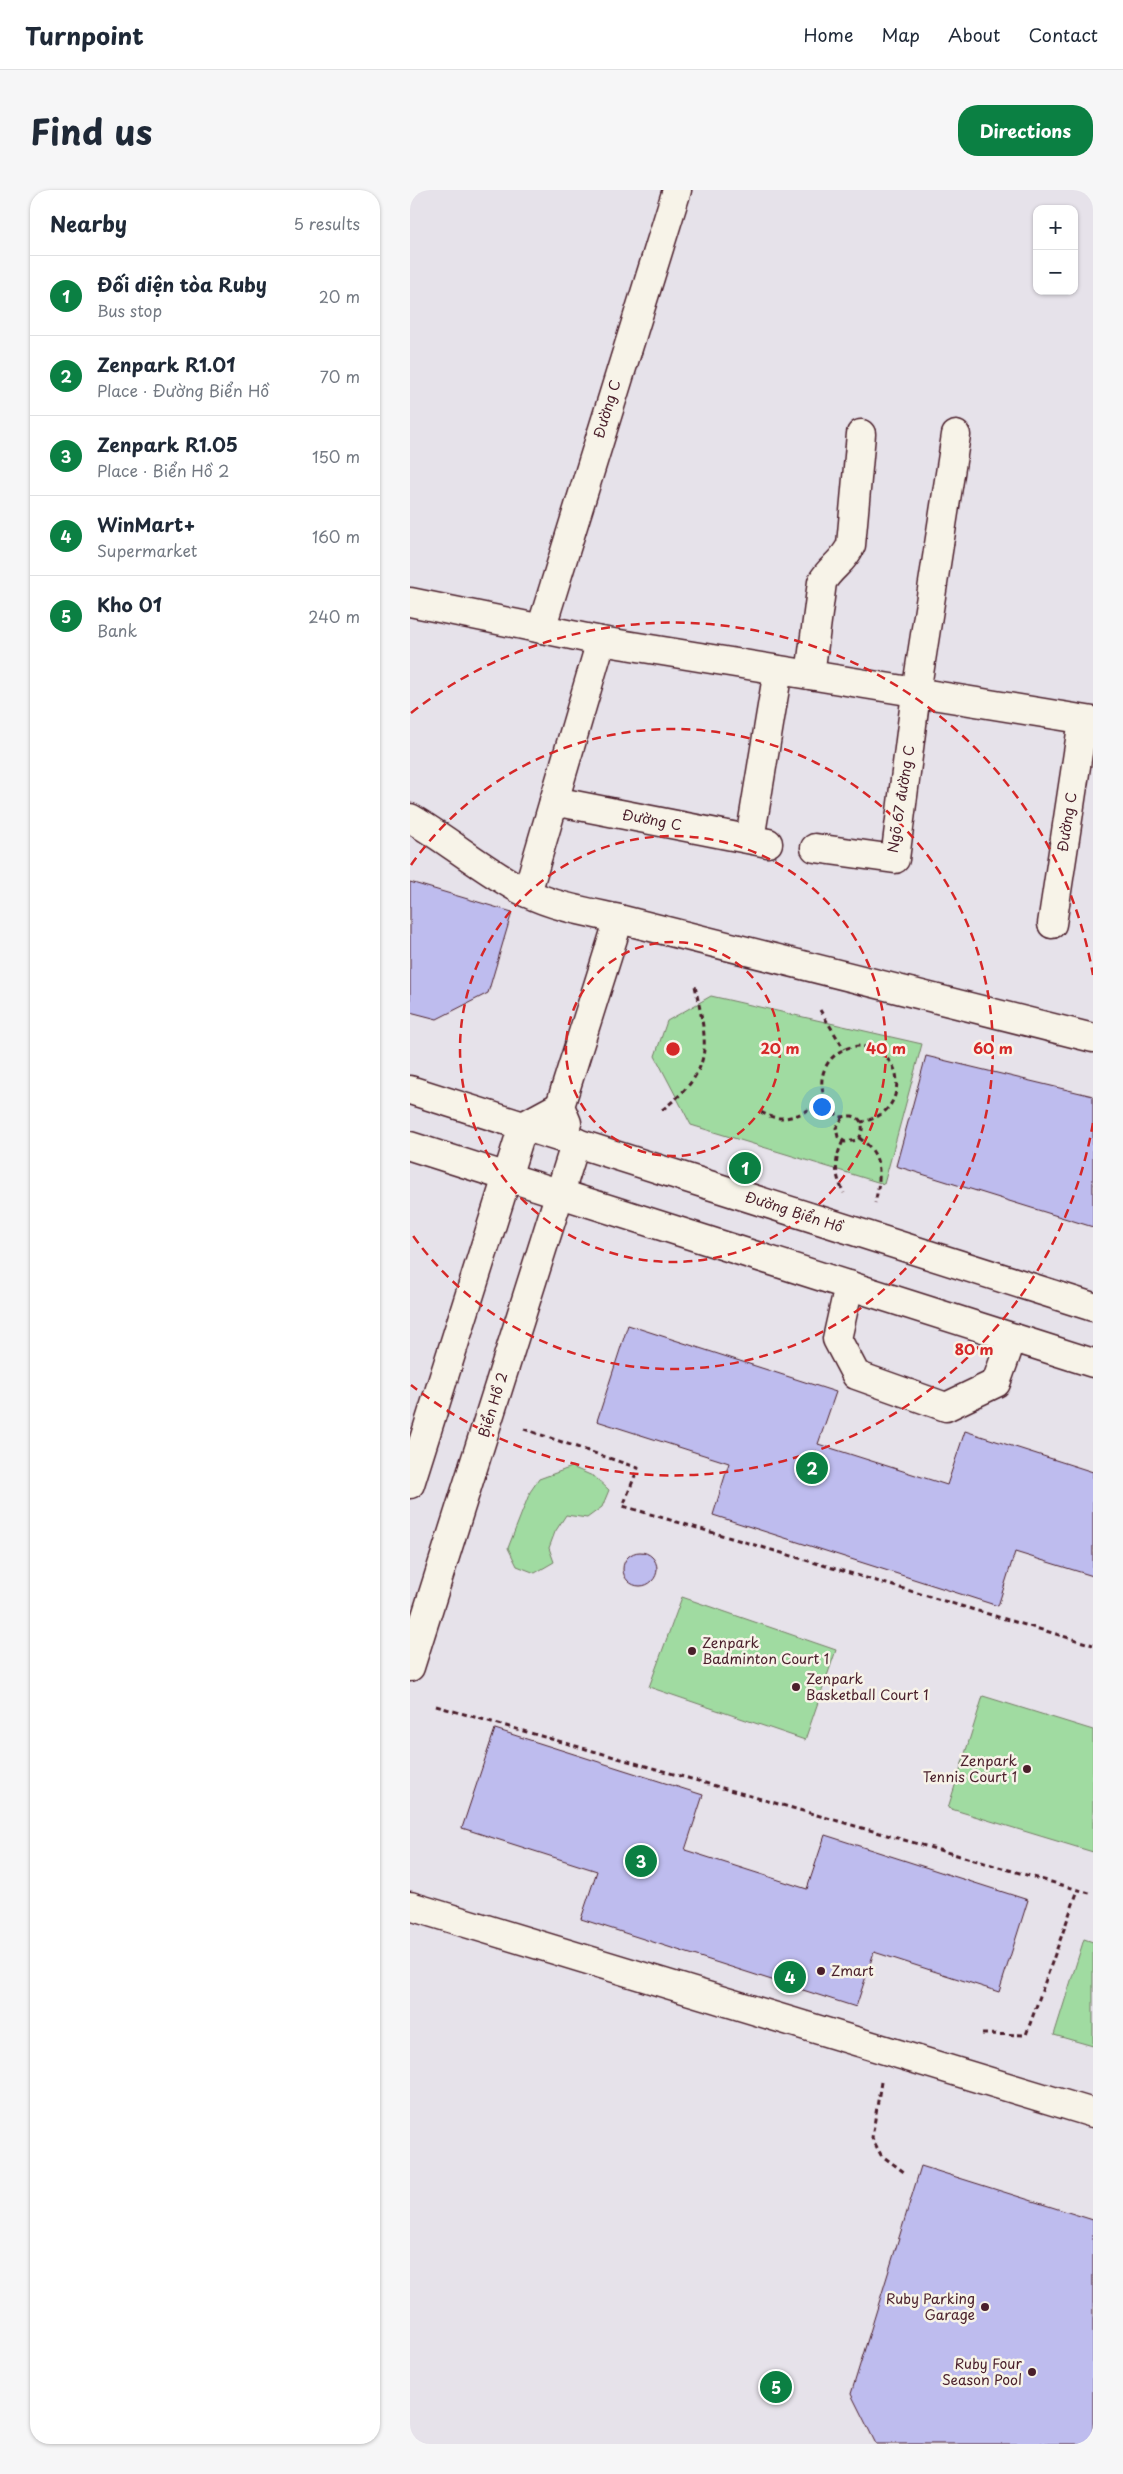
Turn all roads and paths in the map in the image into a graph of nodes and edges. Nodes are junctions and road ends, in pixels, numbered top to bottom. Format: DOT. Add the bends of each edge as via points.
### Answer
graph roads {
  1 [pos="677,190"];
  2 [pos="861,434"];
  3 [pos="956,435"];
  4 [pos="410,602"];
  5 [pos="541,629"];
  6 [pos="601,641"];
  7 [pos="778,670"];
  8 [pos="810,675"];
  9 [pos="916,693"];
  10 [pos="1088,721"];
  11 [pos="554,801"];
  12 [pos="410,818"];
  13 [pos="815,848"];
  14 [pos="527,893"];
  15 [pos="619,919"];
  16 [pos="1052,924"];
  17 [pos="695,986"];
  18 [pos="820,1010"];
  19 [pos="1093,1038"];
  20 [pos="844,1050"];
  21 [pos="410,1090"];
  22 [pos="825,1100"];
  23 [pos="560,1106"];
  24 [pos="662,1110"];
  25 [pos="761,1112"];
  26 [pos="843,1118"];
  27 [pos="861,1122"];
  28 [pos="523,1126"];
  29 [pos="860,1138"];
  30 [pos="843,1141"];
  31 [pos="576,1142"];
  32 [pos="410,1146"];
  33 [pos="507,1177"];
  34 [pos="844,1193"];
  35 [pos="560,1194"];
  36 [pos="875,1203"];
  37 [pos="849,1286"];
  38 [pos="1093,1307"];
  39 [pos="1012,1338"];
  40 [pos="1093,1363"];
  41 [pos="524,1429"];
  42 [pos="410,1484"];
  43 [pos="1093,1645"];
  44 [pos="410,1667"];
  45 [pos="436,1706"];
  46 [pos="1078,1890"];
  47 [pos="1093,1894"];
  48 [pos="410,1906"];
  49 [pos="982,2034"];
  50 [pos="872,2046"];
  51 [pos="1093,2113"];
  52 [pos="904,2172"];
  1 -- 5 [label="street, Đường C"];
  2 -- 8 [label="street" via="851,545 845,559 829,569 822,582"];
  3 -- 9 [label="street"];
  4 -- 5 [label="street, Đường C"];
  5 -- 6 [label="street, Đường C"];
  6 -- 7 [label="street, Đường C"];
  6 -- 11 [label="street"];
  7 -- 8 [label="street, Đường C"];
  7 -- 11 [label="street, Đường C" via="759,841"];
  8 -- 9 [label="street, Đường C"];
  9 -- 10 [label="street, Đường C"];
  9 -- 13 [label="street, Ngõ 67 đường C" via="895,859"];
  10 -- 16 [label="street, Đường C"];
  11 -- 14 [label="street"];
  12 -- 14 [label="street"];
  14 -- 15 [label="street" via="559,906"];
  15 -- 19 [label="street"];
  15 -- 23 [label="street"];
  17 -- 24 [label="path" via="705,1040 703,1062 693,1082"];
  18 -- 20 [label="path"];
  20 -- 22 [label="path" via="828,1061 823,1072 821,1085"];
  20 -- 27 [label="path" via="861,1046 874,1048 892,1065 897,1076 893,1101 875,1118"];
  21 -- 28 [label="street, Đường Biển Hồ"];
  22 -- 25 [label="path" via="792,1118 778,1119"];
  22 -- 26 [label="path"];
  23 -- 28 [label="street"];
  23 -- 31 [label="street"];
  26 -- 27 [label="path" via="852,1116"];
  26 -- 30 [label="path" via="836,1128 838,1137"];
  27 -- 29 [label="path"];
  28 -- 31 [label="street, Đường Biển Hồ"];
  28 -- 33 [label="street"];
  29 -- 30 [label="path" via="854,1142"];
  29 -- 36 [label="path" via="877,1158 880,1172"];
  30 -- 34 [label="path" via="836,1160 836,1172"];
  31 -- 35 [label="street, Biển Hồ 2"];
  31 -- 38 [label="street, Đường Biển Hồ"];
  32 -- 33 [label="street"];
  33 -- 35 [label="street"];
  33 -- 42 [label="street"];
  35 -- 37 [label="street"];
  35 -- 44 [label="street, Biển Hồ 2"];
  37 -- 39 [label="street"];
  37 -- 39 [label="street" via="837,1339 856,1375 946,1407 996,1383"];
  39 -- 40 [label="street"];
  41 -- 43 [label="path" via="638,1468 623,1506"];
  45 -- 46 [label="path"];
  46 -- 47 [label="path"];
  46 -- 49 [label="path" via="1026,2034"];
  48 -- 50 [label="street"];
  50 -- 51 [label="street"];
  50 -- 52 [label="path" via="882,2078 872,2138 881,2155"];
}
